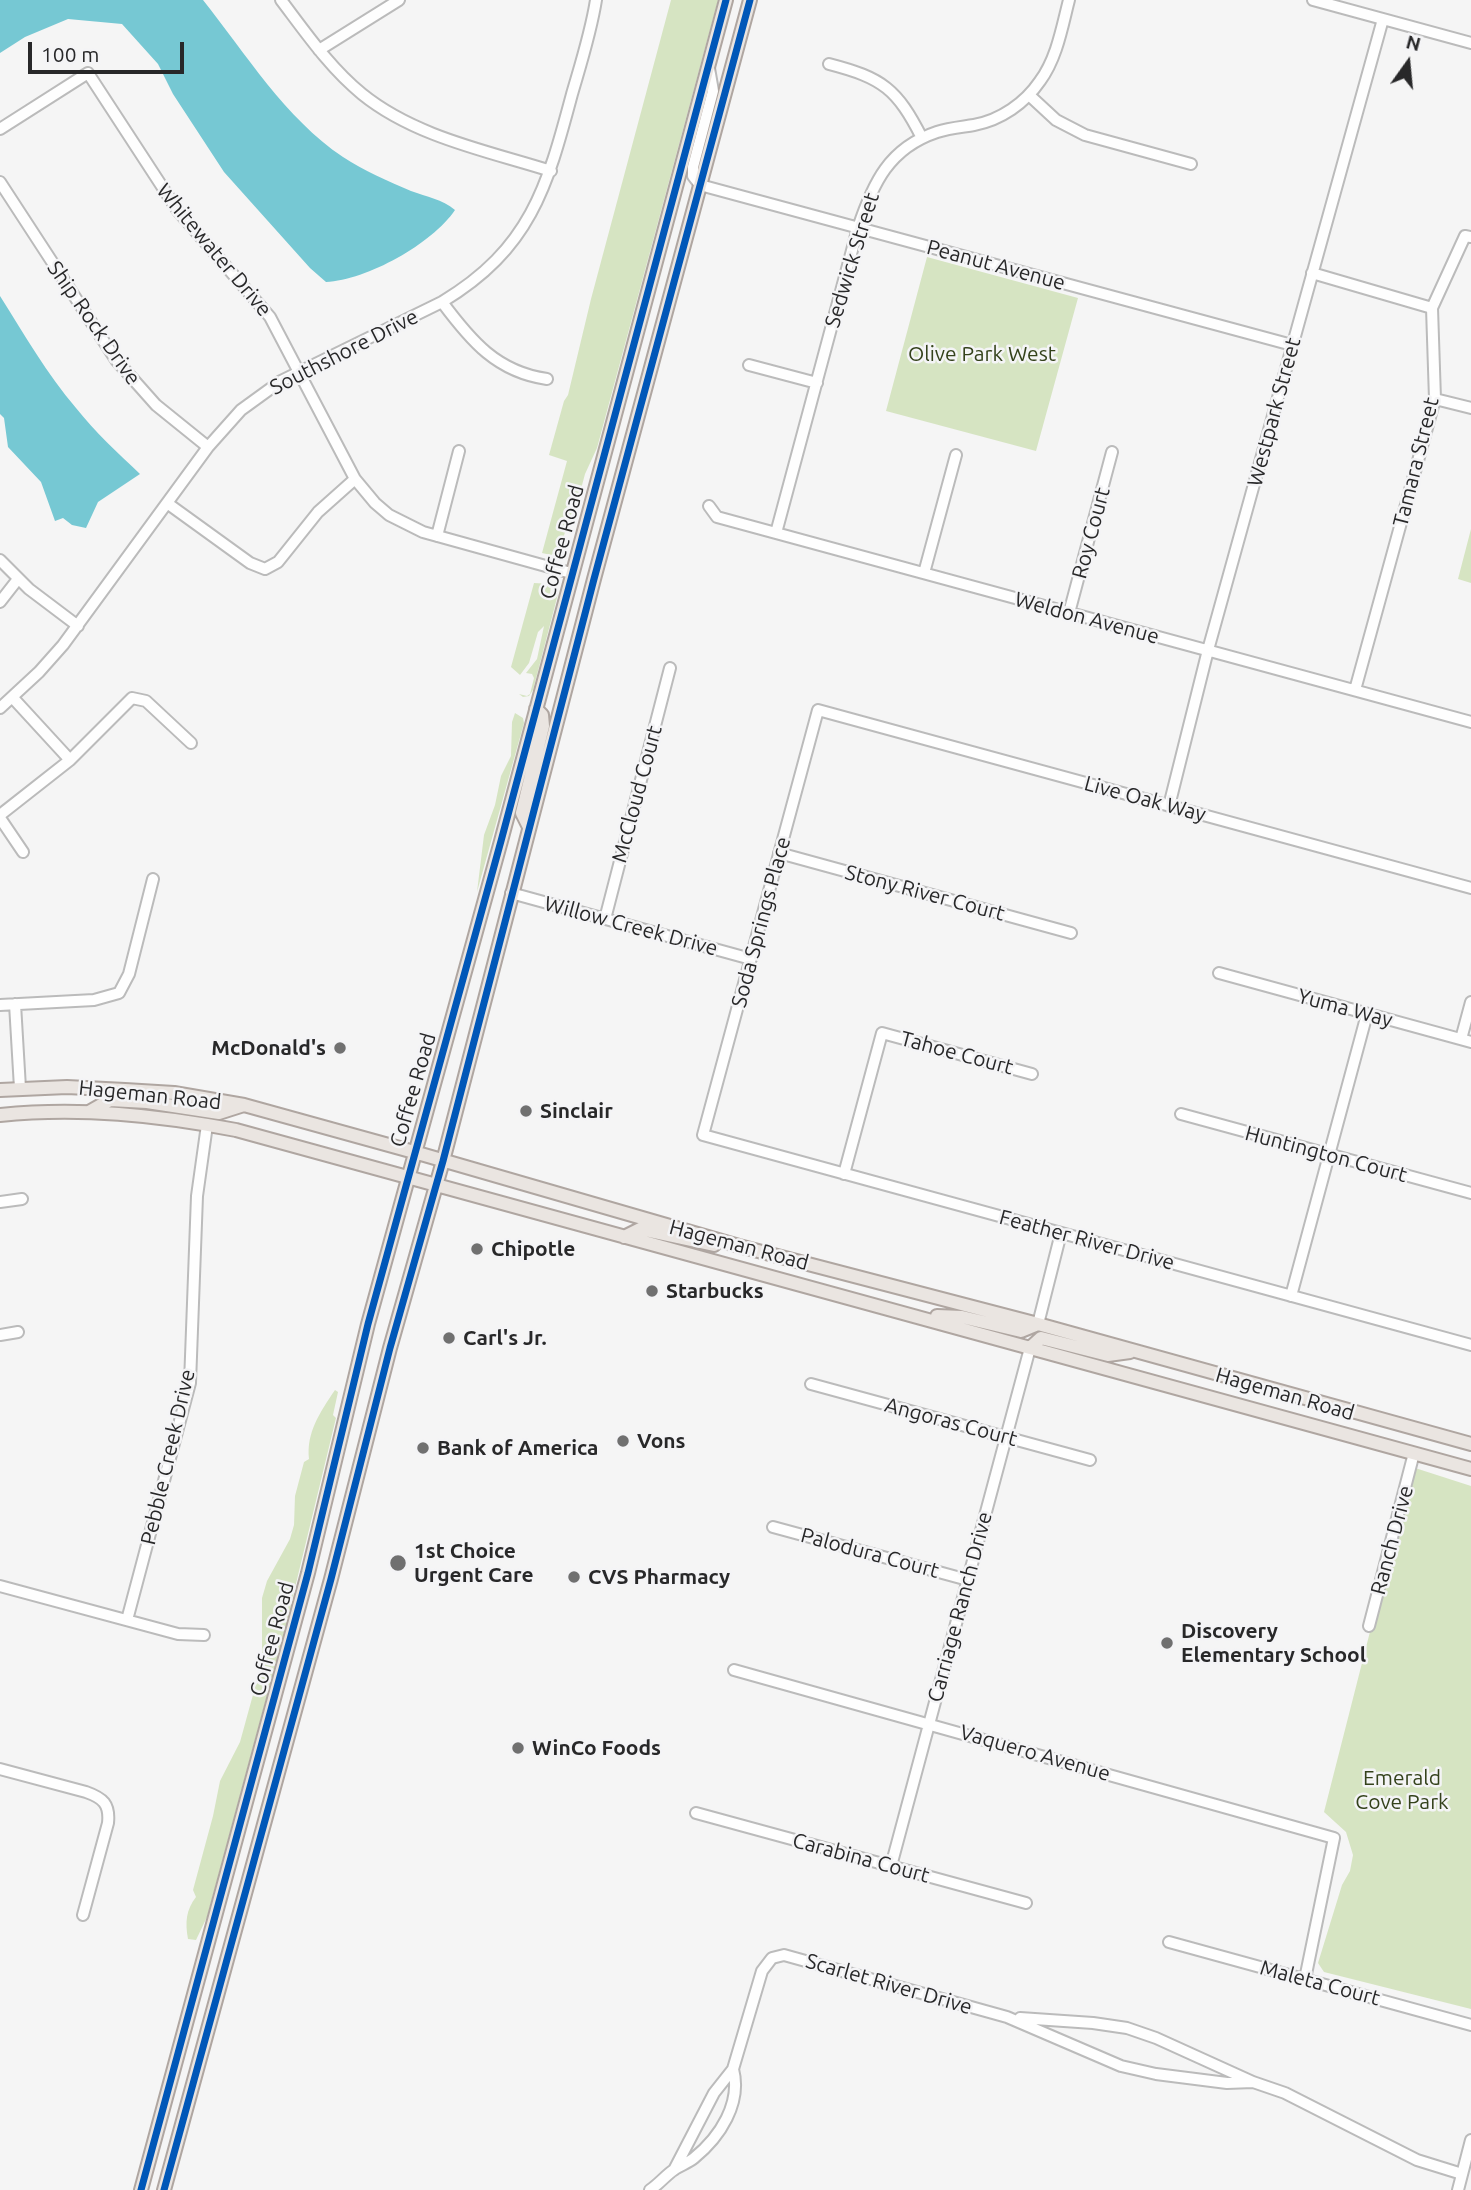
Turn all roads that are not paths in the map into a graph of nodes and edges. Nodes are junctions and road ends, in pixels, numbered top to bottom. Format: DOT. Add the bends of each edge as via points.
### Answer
graph roads {
  1 [pos="281,0"];
  2 [pos="399,0"];
  3 [pos="596,0"];
  4 [pos="726,0"];
  5 [pos="750,0"];
  6 [pos="1069,0"];
  7 [pos="1313,0"];
  8 [pos="1382,19"];
  9 [pos="1471,43"];
  10 [pos="320,50"];
  11 [pos="830,64"];
  12 [pos="708,66"];
  13 [pos="1029,95"];
  14 [pos="0,129"];
  15 [pos="922,138"];
  16 [pos="1191,164"];
  17 [pos="551,171"];
  18 [pos="0,182"];
  19 [pos="700,186"];
  20 [pos="858,228"];
  21 [pos="1468,237"];
  22 [pos="1312,274"];
  23 [pos="442,302"];
  24 [pos="1432,308"];
  25 [pos="1292,345"];
  26 [pos="749,365"];
  27 [pos="299,372"];
  28 [pos="547,379"];
  29 [pos="817,383"];
  30 [pos="1434,399"];
  31 [pos="1471,408"];
  32 [pos="208,447"];
  33 [pos="459,452"];
  34 [pos="1112,452"];
  35 [pos="956,455"];
  36 [pos="355,479"];
  37 [pos="167,503"];
  38 [pos="709,506"];
  39 [pos="776,533"];
  40 [pos="437,536"];
  41 [pos="0,560"];
  42 [pos="571,573"];
  43 [pos="924,573"];
  44 [pos="18,579"];
  45 [pos="0,602"];
  46 [pos="1069,613"];
  47 [pos="78,626"];
  48 [pos="1208,650"];
  49 [pos="670,668"];
  50 [pos="1355,690"];
  51 [pos="13,698"];
  52 [pos="0,708"];
  53 [pos="536,709"];
  54 [pos="818,710"];
  55 [pos="1471,722"];
  56 [pos="191,743"];
  57 [pos="70,760"];
  58 [pos="1169,806"];
  59 [pos="0,817"];
  60 [pos="529,827"];
  61 [pos="23,852"];
  62 [pos="779,853"];
  63 [pos="153,879"];
  64 [pos="1471,888"];
  65 [pos="512,894"];
  66 [pos="605,919"];
  67 [pos="1071,933"];
  68 [pos="751,959"];
  69 [pos="1219,973"];
  70 [pos="1471,1002"];
  71 [pos="15,1004"];
  72 [pos="0,1005"];
  73 [pos="1367,1014"];
  74 [pos="1466,1041"];
  75 [pos="1032,1074"];
  76 [pos="20,1088"];
  77 [pos="0,1090"];
  78 [pos="0,1097"];
  79 [pos="244,1105"];
  80 [pos="89,1112"];
  81 [pos="1181,1114"];
  82 [pos="0,1115"];
  83 [pos="207,1125"];
  84 [pos="702,1135"];
  85 [pos="414,1152"];
  86 [pos="1329,1155"];
  87 [pos="443,1161"];
  88 [pos="844,1174"];
  89 [pos="407,1178"];
  90 [pos="436,1186"];
  91 [pos="1471,1193"];
  92 [pos="22,1199"];
  93 [pos="0,1202"];
  94 [pos="1061,1233"];
  95 [pos="624,1237"];
  96 [pos="739,1246"];
  97 [pos="1290,1296"];
  98 [pos="912,1314"];
  99 [pos="1038,1324"];
  100 [pos="18,1332"];
  101 [pos="0,1335"];
  102 [pos="1471,1345"];
  103 [pos="1030,1348"];
  104 [pos="1133,1352"];
  105 [pos="811,1384"];
  106 [pos="1006,1437"];
  107 [pos="1471,1444"];
  108 [pos="1415,1453"];
  109 [pos="1090,1460"];
  110 [pos="1471,1469"];
  111 [pos="773,1527"];
  112 [pos="968,1580"];
  113 [pos="0,1586"];
  114 [pos="127,1620"];
  115 [pos="1369,1626"];
  116 [pos="204,1635"];
  117 [pos="734,1670"];
  118 [pos="929,1723"];
  119 [pos="0,1769"];
  120 [pos="696,1813"];
  121 [pos="891,1866"];
  122 [pos="1026,1903"];
  123 [pos="83,1916"];
  124 [pos="1169,1942"];
  125 [pos="1305,1979"];
  126 [pos="1007,2017"];
  127 [pos="1471,2025"];
  128 [pos="733,2069"];
  129 [pos="1253,2082"];
  130 [pos="1471,2140"];
  131 [pos="674,2170"];
  132 [pos="1462,2174"];
  133 [pos="141,2190"];
  134 [pos="164,2190"];
  135 [pos="650,2190"];
  136 [pos="1458,2190"];
  1 -- 10 [label="street"];
  2 -- 10 [label="street"];
  3 -- 17 [label="street, Southshore Drive"];
  4 -- 12 [label="main road, Coffee Road"];
  5 -- 19 [label="main road, Coffee Road"];
  6 -- 13 [label="street, Sedwick Street" via="1050,65"];
  7 -- 8 [label="street"];
  8 -- 9 [label="street"];
  8 -- 22 [label="street, Westpark Street"];
  10 -- 17 [label="street" via="362,94 403,121"];
  11 -- 15 [label="street" via="885,86 907,110"];
  12 -- 19 [label="street" via="713,91 693,167"];
  12 -- 42 [label="main road, Coffee Road"];
  13 -- 15 [label="street, Sedwick Street" via="991,120"];
  13 -- 16 [label="street" via="1056,120 1086,135"];
  14 -- 27 [label="street, Whitewater Drive" via="88,74 178,211 270,317"];
  15 -- 20 [label="street, Sedwick Street" via="883,170"];
  17 -- 23 [label="street, Southshore Drive" via="514,241 480,276"];
  18 -- 32 [label="street, Ship Rock Drive" via="116,360 156,405"];
  19 -- 20 [label="street, Peanut Avenue"];
  19 -- 60 [label="main road, Coffee Road"];
  20 -- 25 [label="street, Peanut Avenue"];
  20 -- 29 [label="street, Sedwick Street"];
  21 -- 24 [label="street, Tamara Street"];
  22 -- 24 [label="street"];
  22 -- 25 [label="street, Westpark Street"];
  23 -- 27 [label="street, Southshore Drive"];
  23 -- 28 [label="street" via="474,341 499,362 528,376"];
  24 -- 30 [label="street, Tamara Street"];
  25 -- 48 [label="street, Westpark Street"];
  26 -- 29 [label="street"];
  27 -- 32 [label="street, Southshore Drive" via="241,410"];
  27 -- 36 [label="street, Whitewater Drive"];
  29 -- 39 [label="street, Sedwick Street"];
  30 -- 31 [label="street"];
  30 -- 50 [label="street, Tamara Street"];
  32 -- 37 [label="street, Southshore Drive"];
  33 -- 40 [label="street"];
  34 -- 46 [label="street, Roy Court"];
  35 -- 43 [label="street"];
  36 -- 37 [label="street" via="318,512 278,562 265,569"];
  36 -- 40 [label="street, Whitewater Drive" via="389,514"];
  37 -- 47 [label="street, Southshore Drive"];
  38 -- 39 [label="street, Weldon Avenue" via="717,517"];
  39 -- 43 [label="street, Weldon Avenue"];
  40 -- 42 [label="street, Whitewater Drive"];
  41 -- 44 [label="street"];
  42 -- 53 [label="main road, Coffee Road"];
  43 -- 46 [label="street, Weldon Avenue"];
  44 -- 45 [label="street"];
  44 -- 47 [label="street"];
  46 -- 48 [label="street, Weldon Avenue"];
  47 -- 51 [label="street, Southshore Drive"];
  48 -- 50 [label="street, Weldon Avenue"];
  48 -- 58 [label="street, Westpark Street"];
  49 -- 66 [label="street, McCloud Court"];
  50 -- 55 [label="street, Weldon Avenue"];
  51 -- 52 [label="street, Southshore Drive"];
  51 -- 57 [label="street"];
  53 -- 60 [label="main road" via="543,726 522,813"];
  53 -- 85 [label="main road, Coffee Road"];
  54 -- 58 [label="street, Live Oak Way"];
  54 -- 62 [label="street, Soda Springs Place"];
  56 -- 57 [label="street" via="146,701 132,698"];
  57 -- 59 [label="street"];
  58 -- 64 [label="street, Live Oak Way"];
  59 -- 61 [label="street"];
  60 -- 65 [label="main road, Coffee Road"];
  62 -- 67 [label="street, Stony River Court"];
  62 -- 68 [label="street, Soda Springs Place"];
  63 -- 71 [label="street" via="129,974 119,993 94,1000"];
  65 -- 66 [label="street, Willow Creek Drive"];
  65 -- 87 [label="main road, Coffee Road"];
  66 -- 68 [label="street, Willow Creek Drive"];
  68 -- 84 [label="street, Soda Springs Place"];
  69 -- 73 [label="street, Yuma Way"];
  70 -- 74 [label="street"];
  71 -- 72 [label="street"];
  71 -- 76 [label="street"];
  73 -- 74 [label="street, Yuma Way"];
  73 -- 86 [label="street"];
  75 -- 88 [label="street, Tahoe Court" via="882,1033"];
  76 -- 77 [label="main road, Hageman Road"];
  76 -- 78 [label="main road"];
  76 -- 79 [label="main road, Hageman Road" via="174,1093"];
  79 -- 80 [label="main road" via="219,1113 110,1100"];
  79 -- 85 [label="main road, Hageman Road"];
  80 -- 82 [label="main road, Hageman Road"];
  80 -- 83 [label="main road, Hageman Road"];
  81 -- 86 [label="street, Huntington Court"];
  83 -- 89 [label="main road, Hageman Road"];
  83 -- 114 [label="street, Pebble Creek Drive" via="197,1196 190,1383"];
  84 -- 88 [label="street, Feather River Drive"];
  85 -- 87 [label="main road, Hageman Road"];
  85 -- 89 [label="main road, Coffee Road"];
  86 -- 91 [label="street, Huntington Court"];
  86 -- 97 [label="street"];
  87 -- 90 [label="main road, Coffee Road"];
  87 -- 96 [label="main road, Hageman Road"];
  88 -- 94 [label="street, Feather River Drive"];
  89 -- 90 [label="main road, Hageman Road"];
  89 -- 133 [label="main road, Coffee Road" via="302,1597"];
  90 -- 95 [label="main road, Hageman Road"];
  90 -- 134 [label="main road, Coffee Road"];
  92 -- 93 [label="street"];
  94 -- 97 [label="street, Feather River Drive"];
  94 -- 99 [label="street"];
  95 -- 96 [label="main road" via="640,1229 707,1245"];
  95 -- 98 [label="main road, Hageman Road"];
  96 -- 99 [label="main road, Hageman Road"];
  97 -- 102 [label="street, Feather River Drive"];
  98 -- 99 [label="main road" via="962,1317 1021,1331"];
  98 -- 103 [label="main road, Hageman Road"];
  99 -- 104 [label="main road, Hageman Road"];
  100 -- 101 [label="street"];
  103 -- 104 [label="main road" via="1041,1338 1108,1355"];
  103 -- 106 [label="street, Carriage Ranch Drive"];
  103 -- 108 [label="main road, Hageman Road"];
  104 -- 107 [label="main road, Hageman Road"];
  105 -- 106 [label="street, Angoras Court"];
  106 -- 109 [label="street, Angoras Court"];
  106 -- 112 [label="street, Carriage Ranch Drive"];
  108 -- 110 [label="main road, Hageman Road"];
  108 -- 115 [label="street, Ranch Drive"];
  111 -- 112 [label="street, Palodura Court"];
  112 -- 118 [label="street, Carriage Ranch Drive"];
  113 -- 114 [label="street"];
  114 -- 116 [label="street" via="178,1634"];
  117 -- 118 [label="street, Vaquero Avenue"];
  118 -- 121 [label="street, Carriage Ranch Drive"];
  118 -- 125 [label="street, Vaquero Avenue" via="1334,1838"];
  119 -- 123 [label="street" via="86,1792 106,1804 108,1823"];
  120 -- 121 [label="street, Carabina Court"];
  121 -- 122 [label="street, Carabina Court"];
  124 -- 125 [label="street, Maleta Court"];
  125 -- 127 [label="street, Maleta Court"];
  126 -- 128 [label="street, Scarlet River Drive" via="783,1955 772,1958 762,1971"];
  126 -- 129 [label="street, Scarlet River Drive" via="1121,2066 1227,2083"];
  126 -- 129 [label="street, Scarlet River Drive" via="1127,2028"];
  128 -- 131 [label="street"];
  128 -- 131 [label="street" via="736,2080 730,2111 716,2137 692,2161"];
  129 -- 132 [label="street, Scarlet River Drive" via="1285,2093 1418,2160"];
  130 -- 132 [label="street"];
  131 -- 135 [label="street"];
  132 -- 136 [label="street"];
}
